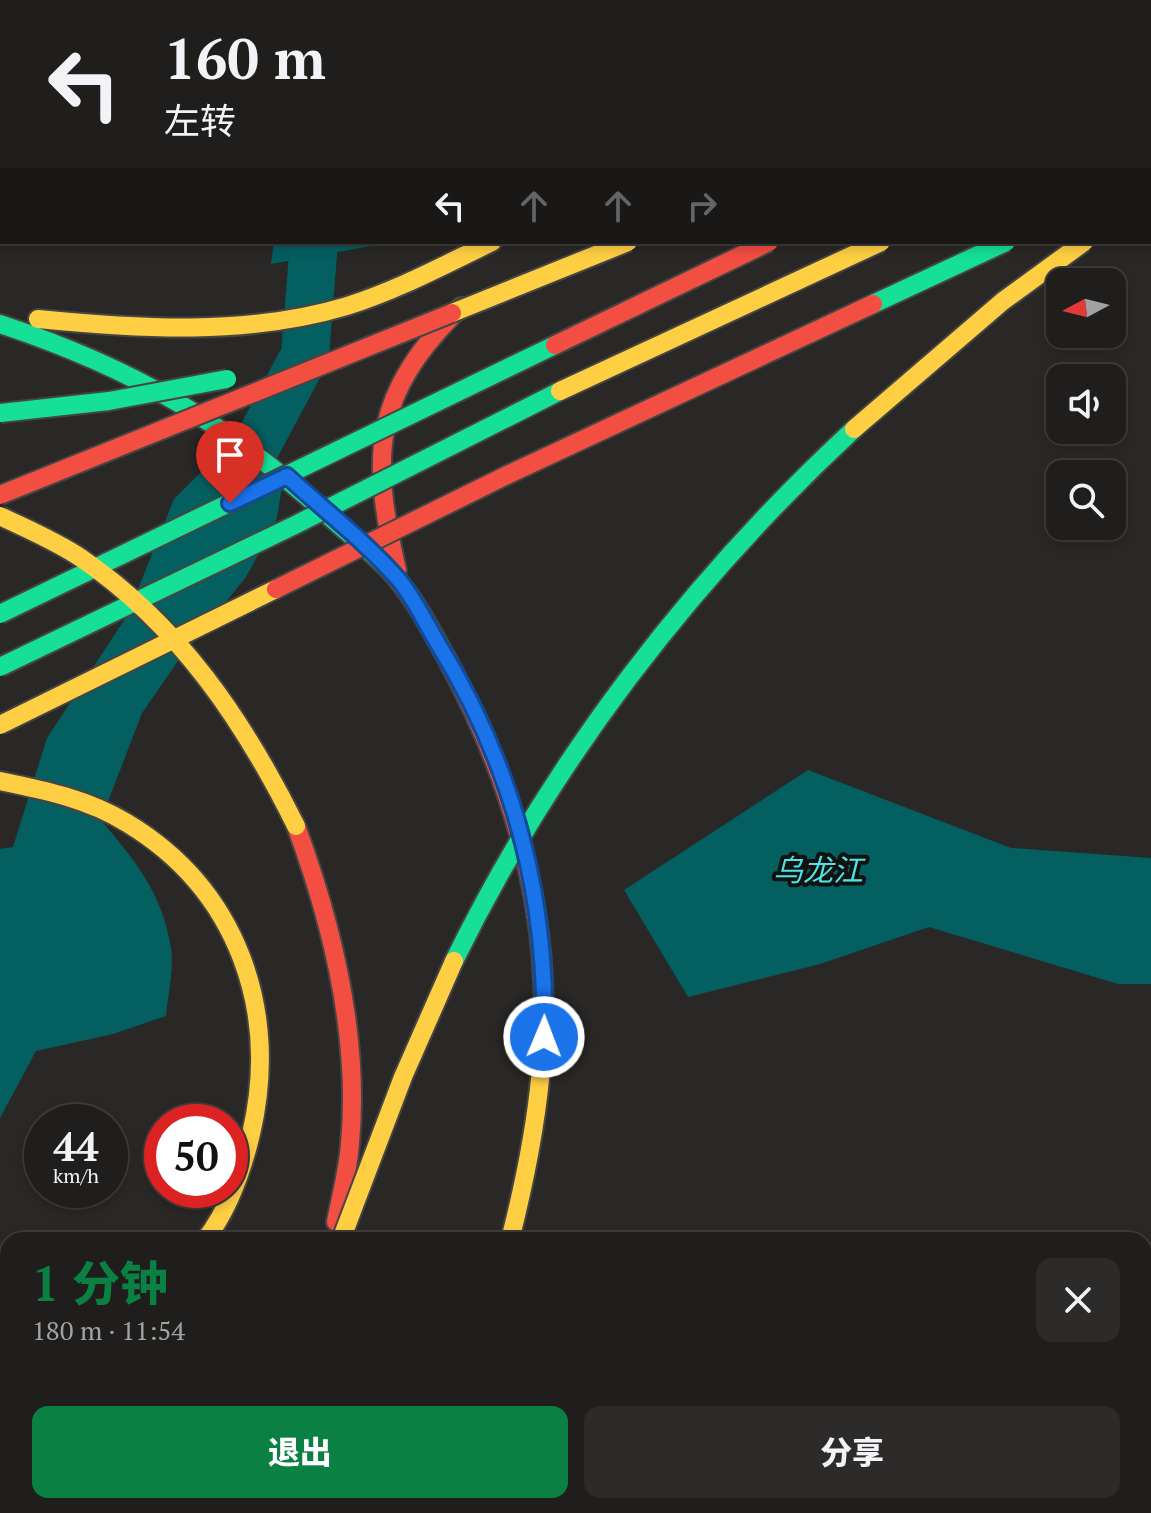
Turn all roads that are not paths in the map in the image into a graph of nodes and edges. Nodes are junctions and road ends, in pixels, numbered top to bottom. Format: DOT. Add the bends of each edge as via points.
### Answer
graph roads {
  1 [pos="488,244"];
  2 [pos="578,244"];
  3 [pos="623,244"];
  4 [pos="765,244"];
  5 [pos="877,244"];
  6 [pos="1002,244"];
  7 [pos="1081,244"];
  8 [pos="0,315"];
  9 [pos="0,324"];
  10 [pos="362,347"];
  11 [pos="0,413"];
  12 [pos="287,476"];
  13 [pos="0,495"];
  14 [pos="0,516"];
  15 [pos="399,580"];
  16 [pos="0,614"];
  17 [pos="0,667"];
  18 [pos="0,725"];
  19 [pos="0,781"];
  20 [pos="526,1188"];
  21 [pos="209,1232"];
  22 [pos="334,1232"];
  23 [pos="344,1232"];
  24 [pos="498,1232"];
  25 [pos="512,1232"];
  1 -- 8 [label="main road" via="386,293 224,328 93,325"];
  2 -- 15 [label="main road" via="474,296 434,330 402,372 384,419 380,468 382,512"];
  3 -- 10 [label="main road, bridge"];
  4 -- 12 [label="main road, bridge"];
  5 -- 17 [label="main road, bridge" via="596,373"];
  6 -- 18 [label="main road, bridge" via="505,476"];
  7 -- 23 [label="main road, bridge" via="909,378 830,448 636,670 532,818 461,949 393,1100"];
  9 -- 12 [label="main road, bridge" via="117,366 178,397"];
  10 -- 11 [label="main road, bridge" via="184,389"];
  10 -- 13 [label="main road, bridge"];
  12 -- 15 [label="main road"];
  12 -- 16 [label="main road, bridge"];
  14 -- 22 [label="main road, bridge" via="80,558 177,638 249,735 285,803 319,885 344,993 351,1134"];
  15 -- 20 [label="main road" via="492,743 514,803 533,886 544,955 544,1067"];
  19 -- 21 [label="main road" via="50,789 127,820 199,880 223,917 250,979 263,1084 237,1182"];
  20 -- 24 [label="main road"];
  20 -- 25 [label="main road"];
}
